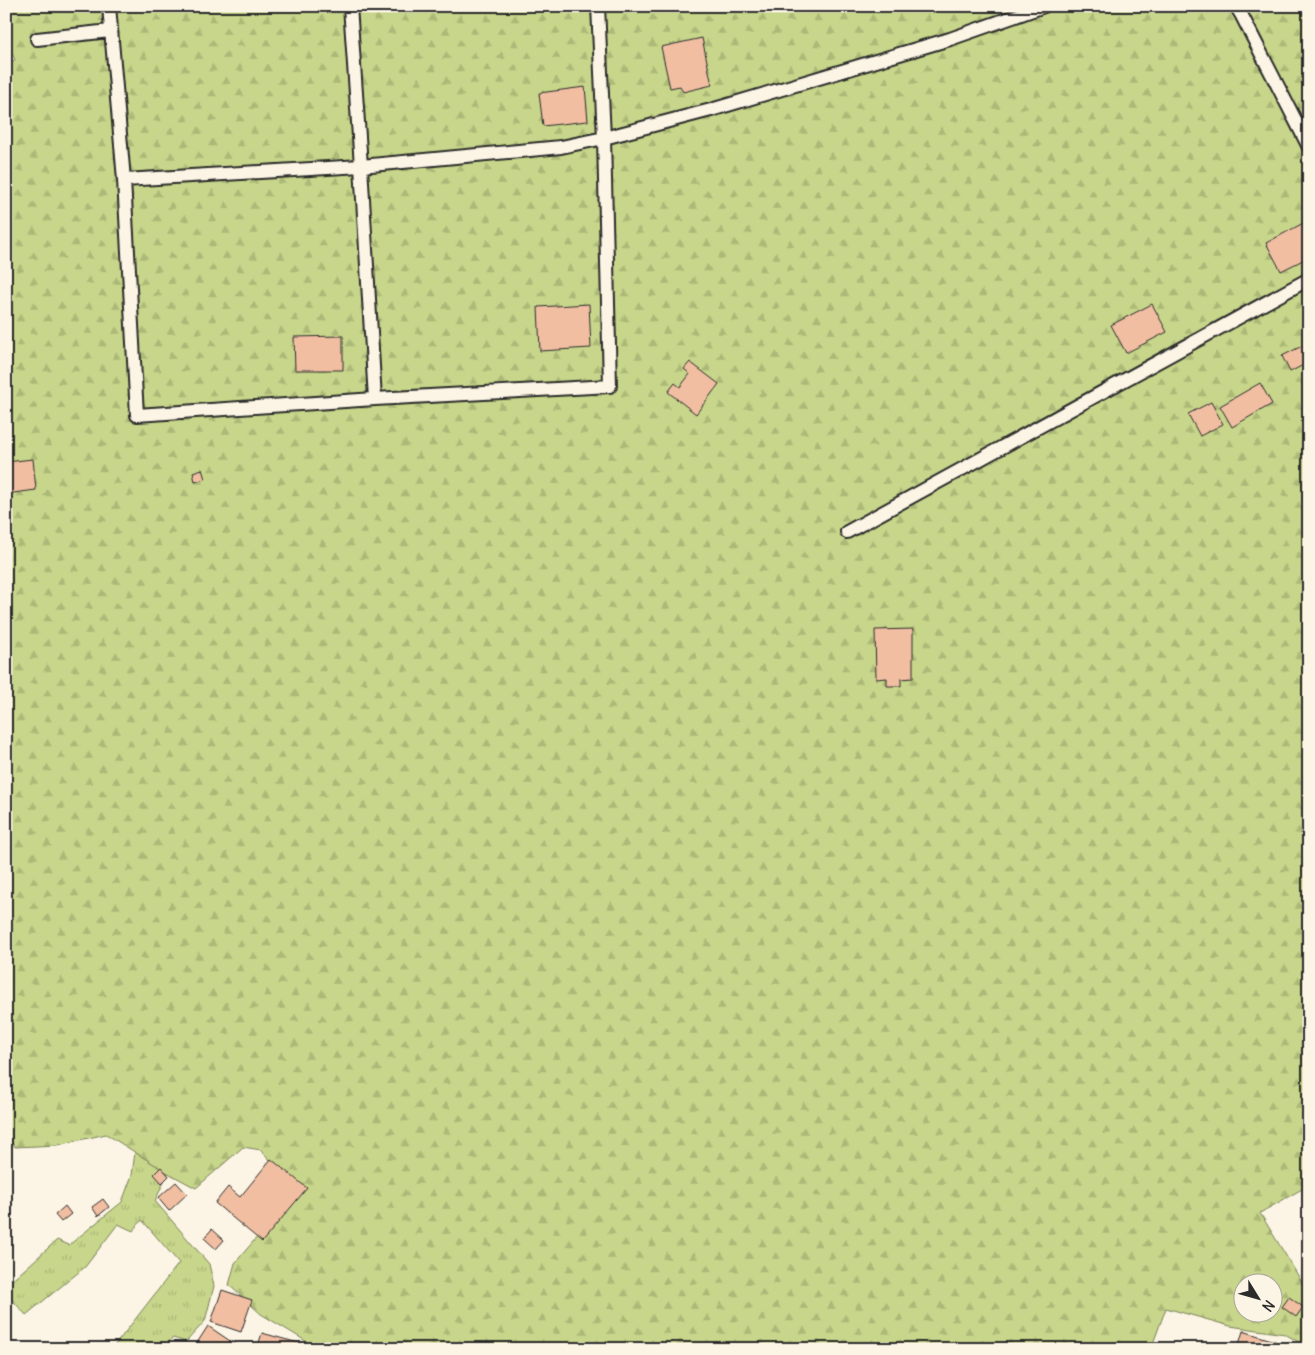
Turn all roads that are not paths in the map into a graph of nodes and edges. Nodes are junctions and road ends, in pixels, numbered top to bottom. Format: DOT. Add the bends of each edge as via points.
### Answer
graph roads {
  1 [pos="109,6"];
  2 [pos="350,6"];
  3 [pos="598,6"];
  4 [pos="1044,6"];
  5 [pos="1236,6"];
  6 [pos="110,31"];
  7 [pos="37,39"];
  8 [pos="604,138"];
  9 [pos="1309,147"];
  10 [pos="361,166"];
  11 [pos="124,180"];
  12 [pos="1309,279"];
  13 [pos="375,399"];
  14 [pos="847,532"];
  1 -- 6 [label="lane"];
  2 -- 10 [label="lane"];
  3 -- 8 [label="lane"];
  4 -- 8 [label="lane" via="950,39 711,110"];
  5 -- 9 [label="lane"];
  6 -- 7 [label="lane"];
  6 -- 11 [label="lane"];
  8 -- 10 [label="lane" via="561,147"];
  8 -- 13 [label="lane" via="610,386"];
  10 -- 11 [label="lane"];
  10 -- 13 [label="lane"];
  11 -- 13 [label="lane" via="138,415"];
  12 -- 14 [label="lane"];
}
